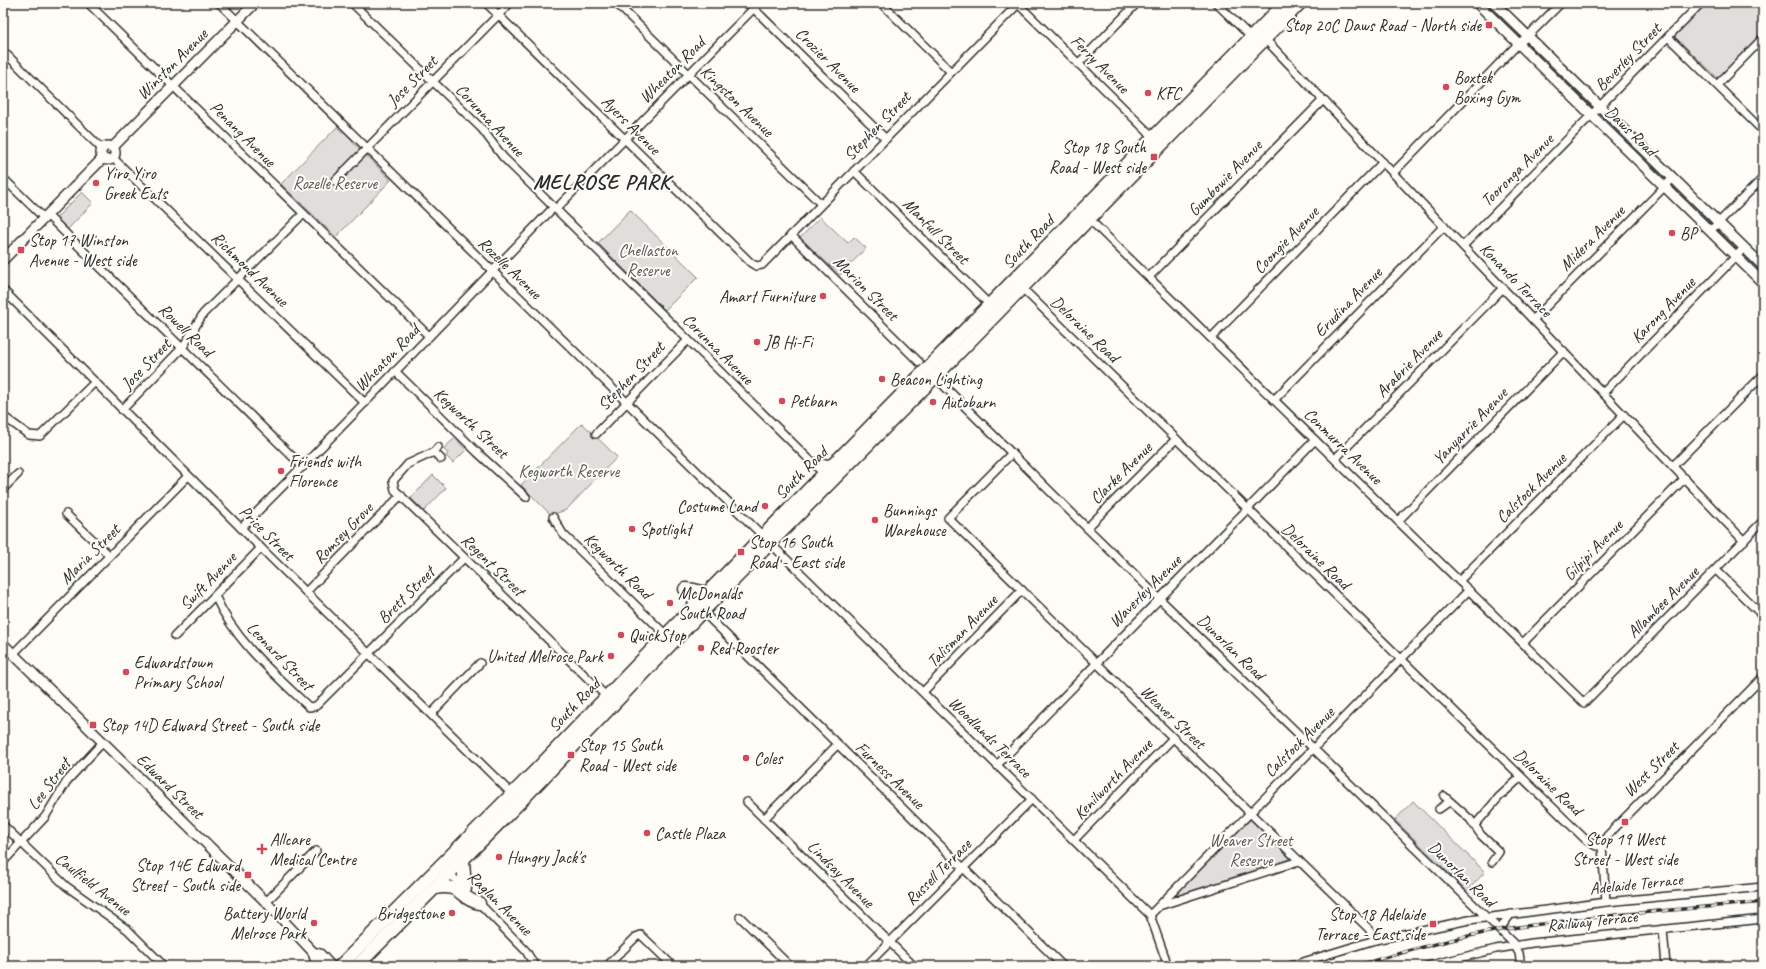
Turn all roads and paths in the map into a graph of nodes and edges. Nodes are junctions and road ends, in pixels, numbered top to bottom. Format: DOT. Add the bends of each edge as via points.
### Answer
graph roads {
  1 [pos="88,3"];
  2 [pos="219,3"];
  3 [pos="255,3"];
  4 [pos="352,3"];
  5 [pos="486,3"];
  6 [pos="510,3"];
  7 [pos="616,3"];
  8 [pos="748,3"];
  9 [pos="760,3"];
  10 [pos="881,3"];
  11 [pos="1017,3"];
  12 [pos="1137,3"];
  13 [pos="1216,3"];
  14 [pos="1285,3"];
  15 [pos="1300,3"];
  16 [pos="1477,3"];
  17 [pos="1494,3"];
  18 [pos="1561,3"];
  19 [pos="1701,3"];
  20 [pos="754,9"];
  21 [pos="498,15"];
  22 [pos="237,21"];
  23 [pos="1528,36"];
  24 [pos="1251,37"];
  25 [pos="1668,37"];
  26 [pos="1763,38"];
  27 [pos="1265,39"];
  28 [pos="1519,43"];
  29 [pos="3,51"];
  30 [pos="1078,64"];
  31 [pos="951,72"];
  32 [pos="689,75"];
  33 [pos="433,81"];
  34 [pos="1717,85"];
  35 [pos="174,86"];
  36 [pos="1323,100"];
  37 [pos="1600,107"];
  38 [pos="1592,115"];
  39 [pos="1763,131"];
  40 [pos="886,138"];
  41 [pos="625,140"];
  42 [pos="1157,141"];
  43 [pos="367,148"];
  44 [pos="106,155"];
  45 [pos="1383,162"];
  46 [pos="854,171"];
  47 [pos="1392,173"];
  48 [pos="3,178"];
  49 [pos="1673,178"];
  50 [pos="1763,178"];
  51 [pos="335,181"];
  52 [pos="1664,186"];
  53 [pos="821,204"];
  54 [pos="555,208"];
  55 [pos="302,214"];
  56 [pos="1086,215"];
  57 [pos="46,217"];
  58 [pos="1719,223"];
  59 [pos="1444,226"];
  60 [pos="1710,231"];
  61 [pos="791,235"];
  62 [pos="1462,246"];
  63 [pos="1744,248"];
  64 [pos="1736,257"];
  65 [pos="3,260"];
  66 [pos="756,266"];
  67 [pos="1763,266"];
  68 [pos="492,271"];
  69 [pos="1149,277"];
  70 [pos="239,279"];
  71 [pos="1763,283"];
  72 [pos="1018,284"];
  73 [pos="1503,288"];
  74 [pos="3,290"];
  75 [pos="993,309"];
  76 [pos="1533,320"];
  77 [pos="429,336"];
  78 [pos="1211,338"];
  79 [pos="688,340"];
  80 [pos="183,347"];
  81 [pos="1564,352"];
  82 [pos="927,369"];
  83 [pos="394,371"];
  84 [pos="1763,375"];
  85 [pos="95,382"];
  86 [pos="1603,393"];
  87 [pos="1274,400"];
  88 [pos="365,402"];
  89 [pos="626,402"];
  90 [pos="122,410"];
  91 [pos="1624,415"];
  92 [pos="3,416"];
  93 [pos="596,434"];
  94 [pos="1176,439"];
  95 [pos="1315,440"];
  96 [pos="1012,453"];
  97 [pos="441,459"];
  98 [pos="1335,459"];
  99 [pos="810,460"];
  100 [pos="837,462"];
  101 [pos="1673,466"];
  102 [pos="304,467"];
  103 [pos="18,474"];
  104 [pos="188,476"];
  105 [pos="828,478"];
  106 [pos="1685,478"];
  107 [pos="3,489"];
  108 [pos="400,495"];
  109 [pos="526,497"];
  110 [pos="1248,510"];
  111 [pos="66,514"];
  112 [pos="553,517"];
  113 [pos="1398,521"];
  114 [pos="1763,521"];
  115 [pos="241,528"];
  116 [pos="1087,528"];
  117 [pos="767,539"];
  118 [pos="1744,540"];
  119 [pos="261,548"];
  120 [pos="109,555"];
  121 [pos="464,558"];
  122 [pos="1716,570"];
  123 [pos="1459,581"];
  124 [pos="685,589"];
  125 [pos="1022,590"];
  126 [pos="1469,590"];
  127 [pos="306,592"];
  128 [pos="706,593"];
  129 [pos="215,596"];
  130 [pos="1159,598"];
  131 [pos="699,608"];
  132 [pos="1763,616"];
  133 [pos="666,634"];
  134 [pos="175,636"];
  135 [pos="1523,643"];
  136 [pos="3,644"];
  137 [pos="13,654"];
  138 [pos="370,654"];
  139 [pos="1401,660"];
  140 [pos="1096,662"];
  141 [pos="480,663"];
  142 [pos="1763,677"];
  143 [pos="923,692"];
  144 [pos="610,700"];
  145 [pos="1584,703"];
  146 [pos="431,714"];
  147 [pos="1173,738"];
  148 [pos="103,742"];
  149 [pos="838,744"];
  150 [pos="1314,749"];
  151 [pos="997,765"];
  152 [pos="1521,777"];
  153 [pos="512,794"];
  154 [pos="1444,796"];
  155 [pos="1032,799"];
  156 [pos="747,802"];
  157 [pos="1450,802"];
  158 [pos="1439,809"];
  159 [pos="1250,813"];
  160 [pos="764,819"];
  161 [pos="3,825"];
  162 [pos="1474,825"];
  163 [pos="1074,840"];
  164 [pos="21,843"];
  165 [pos="1602,846"];
  166 [pos="316,851"];
  167 [pos="463,860"];
  168 [pos="1299,861"];
  169 [pos="3,862"];
  170 [pos="1492,862"];
  171 [pos="441,864"];
  172 [pos="963,868"];
  173 [pos="450,873"];
  174 [pos="1763,887"];
  175 [pos="435,888"];
  176 [pos="465,890"];
  177 [pos="266,902"];
  178 [pos="1606,902"];
  179 [pos="479,903"];
  180 [pos="1160,905"];
  181 [pos="1511,914"];
  182 [pos="1150,915"];
  183 [pos="740,917"];
  184 [pos="1486,918"];
  185 [pos="1763,919"];
  186 [pos="1663,929"];
  187 [pos="1499,930"];
  188 [pos="1374,940"];
  189 [pos="890,942"];
  190 [pos="1515,946"];
  191 [pos="313,952"];
  192 [pos="164,966"];
  193 [pos="321,966"];
  194 [pos="331,966"];
  195 [pos="340,966"];
  196 [pos="356,966"];
  197 [pos="535,966"];
  198 [pos="607,966"];
  199 [pos="673,966"];
  200 [pos="790,966"];
  201 [pos="866,966"];
  202 [pos="914,966"];
  203 [pos="1063,966"];
  204 [pos="1168,966"];
  205 [pos="1290,966"];
  206 [pos="1427,966"];
  207 [pos="1521,966"];
  208 [pos="1666,966"];
  1 -- 35 [label="street, Penang Avenue"];
  2 -- 22 [label="street, Rozelle Avenue"];
  3 -- 22 [label="street, Winston Avenue"];
  4 -- 33 [label="street, Corunna Avenue"];
  5 -- 21 [label="street, Ayers Avenue"];
  6 -- 21 [label="street, Jose Street"];
  7 -- 32 [label="street, Kingston Avenue"];
  8 -- 20 [label="street, Crozier Avenue"];
  9 -- 20 [label="street, Wheaton Road"];
  10 -- 31 [label="street"];
  11 -- 30 [label="street, Ferry Avenue"];
  11 -- 31 [label="street, Stephen Street"];
  12 -- 30 [label="street"];
  13 -- 24 [label="street"];
  14 -- 24 [label="highway, South Road"];
  15 -- 27 [label="highway, South Road"];
  16 -- 28 [label="street, Daws Road"];
  17 -- 23 [label="street, Daws Road"];
  18 -- 23 [label="street"];
  19 -- 25 [label="street, Beverley Street"];
  20 -- 32 [label="street, Wheaton Road"];
  20 -- 40 [label="street, Crozier Avenue"];
  21 -- 33 [label="street, Jose Street"];
  21 -- 41 [label="street, Ayers Avenue"];
  22 -- 35 [label="street, Winston Avenue"];
  22 -- 43 [label="street, Rozelle Avenue"];
  23 -- 28 [label="street"];
  23 -- 37 [label="street, Daws Road"];
  24 -- 42 [label="highway, South Road"];
  25 -- 34 [label="street"];
  25 -- 37 [label="street, Beverley Street"];
  26 -- 34 [label="street"];
  27 -- 36 [label="street, Konando Terrace"];
  27 -- 42 [label="highway, South Road"];
  28 -- 38 [label="street, Daws Road"];
  28 -- 47 [label="street"];
  29 -- 44 [label="street, Richmond Avenue"];
  30 -- 42 [label="street, Ferry Avenue"];
  31 -- 40 [label="street, Stephen Street"];
  32 -- 41 [label="street, Wheaton Road"];
  32 -- 53 [label="street, Kingston Avenue"];
  33 -- 43 [label="street, Jose Street"];
  33 -- 54 [label="street, Corunna Avenue" via="482,129 503,157"];
  34 -- 39 [label="street"];
  35 -- 44 [label="street, Winston Avenue" via="113,147 115,154"];
  35 -- 55 [label="street, Penang Avenue"];
  36 -- 45 [label="street, Konando Terrace"];
  36 -- 69 [label="street, Gumbowie Avenue"];
  37 -- 38 [label="street, Beverley Street"];
  37 -- 49 [label="street, Daws Road"];
  38 -- 52 [label="street, Daws Road"];
  38 -- 62 [label="street, Tooronga Avenue"];
  40 -- 46 [label="street, Stephen Street"];
  41 -- 54 [label="street, Wheaton Road"];
  41 -- 66 [label="street, Ayers Avenue"];
  42 -- 56 [label="highway, South Road"];
  43 -- 51 [label="street, Jose Street"];
  43 -- 68 [label="street, Rozelle Avenue"];
  44 -- 57 [label="street"];
  44 -- 70 [label="street, Richmond Avenue"];
  45 -- 47 [label="street, Konando Terrace"];
  45 -- 78 [label="street, Coongie Avenue"];
  46 -- 53 [label="street, Stephen Street"];
  46 -- 75 [label="street, Manfull Street"];
  47 -- 59 [label="street, Konando Terrace"];
  48 -- 57 [label="street, Rowell Road"];
  49 -- 52 [label="street, Midera Avenue"];
  49 -- 58 [label="street, Daws Road"];
  50 -- 58 [label="street"];
  52 -- 60 [label="street, Daws Road"];
  52 -- 76 [label="street, Midera Avenue"];
  53 -- 61 [label="street, Stephen Street"];
  54 -- 68 [label="street, Wheaton Road"];
  54 -- 79 [label="street, Corunna Avenue"];
  55 -- 70 [label="street, Jose Street"];
  55 -- 77 [label="street, Penang Avenue"];
  56 -- 69 [label="street, Conmurra Avenue"];
  56 -- 72 [label="highway, South Road"];
  57 -- 65 [label="street"];
  57 -- 80 [label="street, Rowell Road"];
  58 -- 60 [label="street"];
  58 -- 63 [label="street, Daws Road"];
  59 -- 62 [label="street, Konando Terrace"];
  59 -- 87 [label="street, Erudina Avenue"];
  60 -- 64 [label="street, Daws Road"];
  61 -- 66 [label="street, Stephen Street" via="762,265"];
  61 -- 82 [label="street, Marion Street"];
  62 -- 73 [label="street, Konando Terrace"];
  63 -- 64 [label="street, Karong Avenue"];
  63 -- 67 [label="street, Daws Road"];
  64 -- 71 [label="street, Daws Road"];
  64 -- 86 [label="street, Karong Avenue"];
  68 -- 77 [label="street, Wheaton Road"];
  68 -- 89 [label="street, Rozelle Avenue"];
  69 -- 78 [label="street, Conmurra Avenue"];
  70 -- 80 [label="street, Jose Street" via="203,314"];
  70 -- 88 [label="street, Richmond Avenue"];
  72 -- 75 [label="highway, South Road"];
  72 -- 94 [label="street, Deloraine Road"];
  73 -- 76 [label="street, Konando Terrace"];
  73 -- 98 [label="street, Arabrie Avenue"];
  74 -- 85 [label="street, Price Street"];
  75 -- 82 [label="highway, South Road"];
  76 -- 81 [label="street, Konando Terrace"];
  77 -- 83 [label="street, Wheaton Road"];
  78 -- 87 [label="street, Conmurra Avenue"];
  79 -- 89 [label="street, Stephen Street"];
  79 -- 99 [label="street, Corunna Avenue"];
  80 -- 90 [label="street, Jose Street"];
  80 -- 102 [label="street, Rowell Road"];
  81 -- 86 [label="street, Konando Terrace"];
  81 -- 113 [label="street, Yanyarrie Avenue"];
  82 -- 96 [label="street, Dunorlan Road"];
  82 -- 100 [label="highway, South Road"];
  82 -- 105 [label="highway, South Road"];
  83 -- 88 [label="street, Wheaton Road"];
  83 -- 109 [label="street, Kegworth Street"];
  84 -- 101 [label="street"];
  85 -- 90 [label="street, Price Street"];
  85 -- 92 [label="street" via="40,436 29,435"];
  86 -- 91 [label="street, Konando Terrace"];
  87 -- 95 [label="street, Conmurra Avenue"];
  88 -- 102 [label="street, Wheaton Road"];
  89 -- 93 [label="street, Stephen Street"];
  89 -- 117 [label="street, Rozelle Avenue"];
  90 -- 104 [label="street, Price Street"];
  91 -- 101 [label="street, Konando Terrace"];
  91 -- 123 [label="street, Calstock Avenue"];
  94 -- 110 [label="street, Deloraine Road"];
  94 -- 116 [label="street, Clarke Avenue"];
  95 -- 98 [label="street, Conmurra Avenue"];
  95 -- 110 [label="street, Waverley Avenue"];
  96 -- 116 [label="street, Dunorlan Road"];
  96 -- 125 [label="street, Weaver Street" via="948,518"];
  97 -- 108 [label="street, Regent Street" via="436,449 408,464 393,481"];
  98 -- 113 [label="street, Conmurra Avenue"];
  99 -- 100 [label="street" via="825,464"];
  99 -- 105 [label="street, Corunna Avenue"];
  100 -- 105 [label="highway, South Road"];
  101 -- 106 [label="street, Konando Terrace"];
  102 -- 115 [label="street, Wheaton Road"];
  103 -- 107 [label="street"];
  104 -- 115 [label="street, Price Street"];
  104 -- 120 [label="street, Maria Street"];
  105 -- 117 [label="highway, South Road"];
  106 -- 118 [label="street, Konando Terrace"];
  106 -- 135 [label="street, Gilpipi Avenue"];
  108 -- 121 [label="street, Regent Street"];
  108 -- 127 [label="street, Romsey Grove"];
  110 -- 130 [label="street, Waverley Avenue"];
  110 -- 139 [label="street, Deloraine Road"];
  111 -- 120 [label="street"];
  112 -- 133 [label="street, Kegworth Road" via="563,534"];
  113 -- 123 [label="street, Conmurra Avenue"];
  114 -- 118 [label="street, Allambee Avenue"];
  115 -- 119 [label="street, Price Street"];
  116 -- 130 [label="street, Dunorlan Road"];
  117 -- 128 [label="highway, South Road"];
  117 -- 131 [label="highway, South Road"];
  117 -- 143 [label="street, Woodlands Terrace"];
  118 -- 122 [label="street, Allambee Avenue"];
  119 -- 127 [label="street, Price Street"];
  119 -- 129 [label="street, Swift Avenue"];
  120 -- 137 [label="street, Maria Street"];
  121 -- 138 [label="street, Brett Street"];
  121 -- 144 [label="street, Regent Street"];
  122 -- 132 [label="street"];
  122 -- 145 [label="street, Allambee Avenue"];
  123 -- 126 [label="street, Conmurra Avenue"];
  124 -- 128 [label="highway"];
  125 -- 140 [label="street, Weaver Street"];
  125 -- 143 [label="street, Talisman Avenue"];
  126 -- 135 [label="street, Conmurra Avenue"];
  126 -- 139 [label="street, Calstock Avenue"];
  127 -- 138 [label="street, Price Street"];
  128 -- 131 [label="highway, South Road"];
  129 -- 134 [label="street, Swift Avenue"];
  129 -- 138 [label="street, Leonard Street" via="232,629 309,707 316,706"];
  130 -- 140 [label="street, Waverley Avenue"];
  130 -- 150 [label="street, Dunorlan Road"];
  131 -- 133 [label="highway, South Road"];
  131 -- 144 [label="highway, South Road"];
  131 -- 149 [label="street, Furness Avenue"];
  133 -- 144 [label="highway, South Road"];
  135 -- 145 [label="street, Conmurra Avenue"];
  136 -- 137 [label="street, Edward Street"];
  137 -- 148 [label="street, Edward Street"];
  138 -- 146 [label="street, Price Street"];
  139 -- 150 [label="street, Calstock Avenue"];
  139 -- 152 [label="street, Deloraine Road"];
  140 -- 147 [label="street, Weaver Street"];
  140 -- 151 [label="street, Waverley Avenue"];
  141 -- 146 [label="street"];
  142 -- 165 [label="street, West Street" via="1612,830"];
  143 -- 151 [label="street, Woodlands Terrace"];
  144 -- 153 [label="highway, South Road"];
  144 -- 167 [label="highway, South Road" via="520,802"];
  146 -- 153 [label="street, Price Street"];
  147 -- 159 [label="street, Weaver Street"];
  147 -- 163 [label="street, Kenilworth Avenue"];
  148 -- 164 [label="street, Lee Street" via="67,781 45,816"];
  148 -- 177 [label="street, Edward Street"];
  149 -- 160 [label="street"];
  149 -- 172 [label="street, Furness Avenue"];
  150 -- 159 [label="street, Calstock Avenue"];
  150 -- 184 [label="street, Dunorlan Road"];
  151 -- 155 [label="street, Woodlands Terrace"];
  152 -- 162 [label="street"];
  152 -- 165 [label="street, Deloraine Road" via="1586,840 1596,846"];
  153 -- 171 [label="highway, South Road"];
  154 -- 157 [label="street"];
  155 -- 163 [label="street, Woodlands Terrace"];
  155 -- 172 [label="street, Russell Terrace"];
  156 -- 160 [label="street, Lindsay Avenue"];
  157 -- 158 [label="street"];
  157 -- 162 [label="street"];
  159 -- 168 [label="street, Weaver Street"];
  159 -- 180 [label="street, Calstock Avenue"];
  160 -- 189 [label="street, Lindsay Avenue"];
  161 -- 164 [label="street, Caulfield Avenue"];
  162 -- 170 [label="street" via="1499,852"];
  163 -- 182 [label="street, Woodlands Terrace"];
  164 -- 169 [label="street, Lee Street"];
  164 -- 192 [label="street, Caulfield Avenue" via="66,886 128,930"];
  165 -- 178 [label="street"];
  166 -- 177 [label="street"];
  167 -- 173 [label="highway, South Road"];
  167 -- 176 [label="highway"];
  168 -- 180 [label="street"];
  168 -- 188 [label="street, Weaver Street" via="1369,930"];
  171 -- 173 [label="street, Raglan Avenue"];
  171 -- 195 [label="highway, South Road"];
  172 -- 189 [label="street, Russell Terrace"];
  172 -- 203 [label="street, Furness Avenue"];
  173 -- 175 [label="highway, South Road"];
  173 -- 176 [label="street, Raglan Avenue"];
  174 -- 178 [label="street, Adelaide Terrace"];
  175 -- 179 [label="highway" via="453,888 472,902"];
  175 -- 196 [label="highway, South Road"];
  176 -- 179 [label="street, Raglan Avenue"];
  177 -- 191 [label="street, Edward Street"];
  178 -- 181 [label="street, Adelaide Terrace"];
  179 -- 197 [label="street, Raglan Avenue" via="526,951"];
  180 -- 182 [label="street, Calstock Avenue"];
  181 -- 184 [label="street, Adelaide Terrace"];
  181 -- 187 [label="street"];
  182 -- 204 [label="street, Woodlands Terrace"];
  183 -- 200 [label="street"];
  184 -- 187 [label="street, Dunorlan Road"];
  184 -- 188 [label="street, Adelaide Terrace"];
  185 -- 186 [label="street, Railway Terrace"];
  186 -- 190 [label="street, Railway Terrace"];
  186 -- 208 [label="street"];
  187 -- 190 [label="street, Dunorlan Road"];
  188 -- 205 [label="street, Adelaide Terrace"];
  189 -- 201 [label="street, Russell Terrace"];
  189 -- 202 [label="street, Lindsay Avenue"];
  190 -- 206 [label="street, Railway Terrace"];
  190 -- 207 [label="street"];
  191 -- 193 [label="street, Edward Street"];
  191 -- 194 [label="street, Edward Street" via="320,954"];
  198 -- 199 [label="street" via="636,937 641,936"];
}
